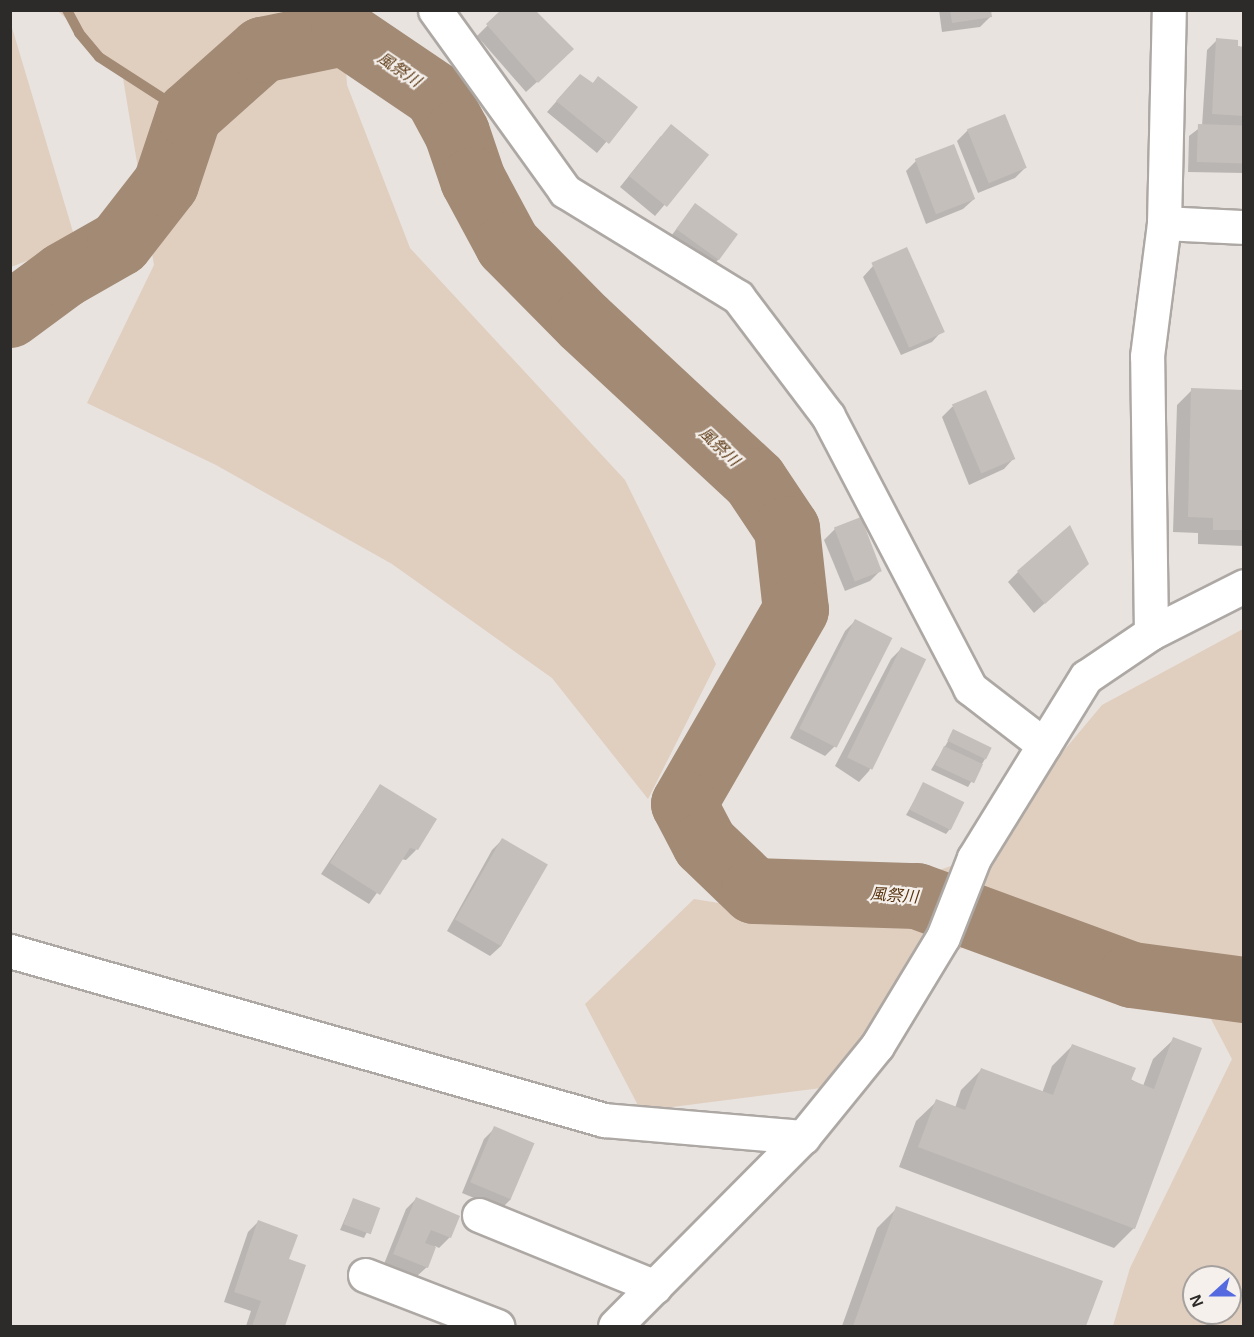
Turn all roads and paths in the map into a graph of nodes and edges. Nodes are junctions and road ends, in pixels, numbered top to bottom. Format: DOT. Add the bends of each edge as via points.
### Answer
graph roads {
  1 [pos="435,10"];
  2 [pos="1169,10"];
  3 [pos="1164,223"];
  4 [pos="1244,226"];
  5 [pos="1244,586"];
  6 [pos="1150,633"];
  7 [pos="1044,745"];
  8 [pos="10,951"];
  9 [pos="803,1137"];
  10 [pos="479,1215"];
  11 [pos="365,1275"];
  12 [pos="655,1287"];
  13 [pos="497,1326"];
  14 [pos="615,1326"];
  1 -- 7 [label="street" via="565,191 738,297 828,416 970,688"];
  2 -- 3 [label="street"];
  3 -- 4 [label="street"];
  3 -- 6 [label="street" via="1147,356"];
  5 -- 6 [label="street"];
  6 -- 7 [label="street" via="1086,677"];
  7 -- 9 [label="street" via="974,858 943,937 877,1046"];
  8 -- 9 [label="street" via="604,1120"];
  9 -- 12 [label="street"];
  10 -- 12 [label="street"];
  11 -- 13 [label="street"];
  12 -- 14 [label="street"];
}
